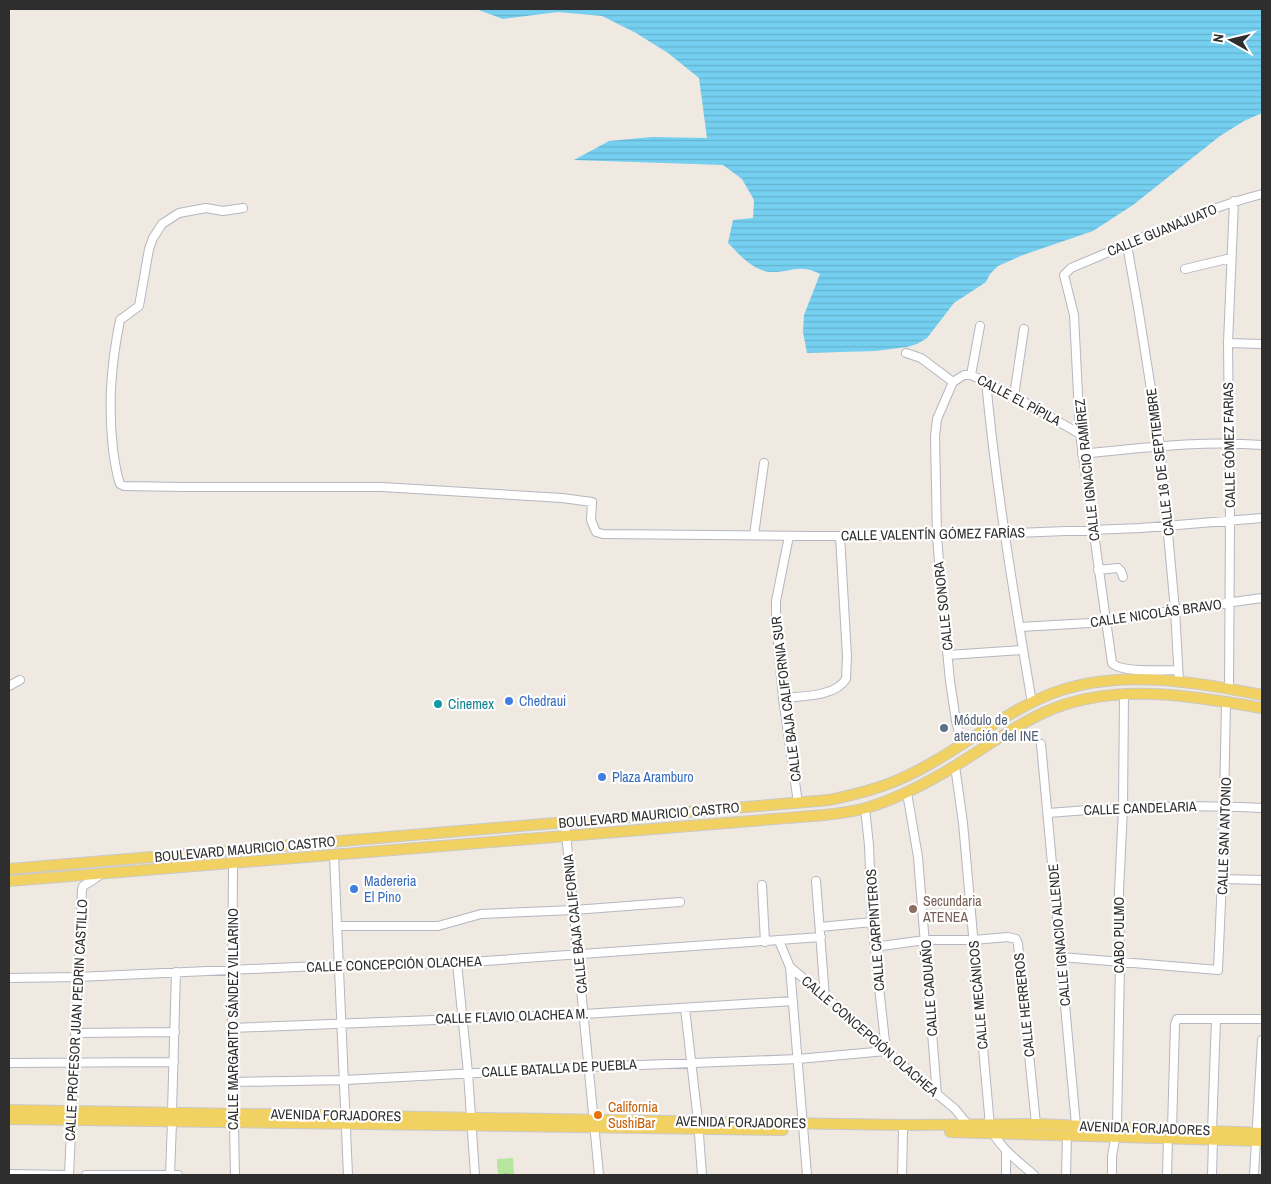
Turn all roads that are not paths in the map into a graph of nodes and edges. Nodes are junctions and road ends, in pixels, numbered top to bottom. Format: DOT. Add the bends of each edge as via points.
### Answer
graph roads {
  1 [pos="1262,194"];
  2 [pos="1234,201"];
  3 [pos="243,208"];
  4 [pos="1126,245"];
  5 [pos="1231,258"];
  6 [pos="1185,269"];
  7 [pos="1065,273"];
  8 [pos="980,326"];
  9 [pos="1024,329"];
  10 [pos="1228,343"];
  11 [pos="1262,344"];
  12 [pos="906,353"];
  13 [pos="971,375"];
  14 [pos="986,381"];
  15 [pos="953,382"];
  16 [pos="1014,396"];
  17 [pos="1080,434"];
  18 [pos="1230,442"];
  19 [pos="1262,445"];
  20 [pos="1160,446"];
  21 [pos="1082,454"];
  22 [pos="764,463"];
  23 [pos="1262,518"];
  24 [pos="1230,520"];
  25 [pos="1168,526"];
  26 [pos="1093,531"];
  27 [pos="1004,533"];
  28 [pos="754,536"];
  29 [pos="789,536"];
  30 [pos="840,536"];
  31 [pos="937,536"];
  32 [pos="1098,570"];
  33 [pos="1123,577"];
  34 [pos="1262,598"];
  35 [pos="1230,602"];
  36 [pos="1175,610"];
  37 [pos="1107,622"];
  38 [pos="1020,627"];
  39 [pos="1023,650"];
  40 [pos="948,655"];
  41 [pos="1178,670"];
  42 [pos="20,680"];
  43 [pos="1179,681"];
  44 [pos="9,686"];
  45 [pos="1229,689"];
  46 [pos="1124,694"];
  47 [pos="1262,695"];
  48 [pos="783,698"];
  49 [pos="1226,702"];
  50 [pos="1032,703"];
  51 [pos="1262,708"];
  52 [pos="962,743"];
  53 [pos="1041,744"];
  54 [pos="955,766"];
  55 [pos="907,792"];
  56 [pos="798,802"];
  57 [pos="772,804"];
  58 [pos="1224,806"];
  59 [pos="1123,808"];
  60 [pos="1262,808"];
  61 [pos="865,809"];
  62 [pos="1048,813"];
  63 [pos="748,821"];
  64 [pos="565,823"];
  65 [pos="566,837"];
  66 [pos="334,855"];
  67 [pos="232,864"];
  68 [pos="9,869"];
  69 [pos="100,875"];
  70 [pos="1222,879"];
  71 [pos="1262,880"];
  72 [pos="816,881"];
  73 [pos="9,882"];
  74 [pos="762,885"];
  75 [pos="680,902"];
  76 [pos="574,910"];
  77 [pos="872,922"];
  78 [pos="337,926"];
  79 [pos="820,927"];
  80 [pos="820,937"];
  81 [pos="925,940"];
  82 [pos="973,940"];
  83 [pos="779,941"];
  84 [pos="765,942"];
  85 [pos="874,947"];
  86 [pos="578,955"];
  87 [pos="1061,956"];
  88 [pos="1120,962"];
  89 [pos="457,963"];
  90 [pos="339,965"];
  91 [pos="790,967"];
  92 [pos="232,970"];
  93 [pos="176,972"];
  94 [pos="78,977"];
  95 [pos="9,978"];
  96 [pos="826,998"];
  97 [pos="793,1002"];
  98 [pos="685,1008"];
  99 [pos="584,1014"];
  100 [pos="463,1018"];
  101 [pos="1216,1019"];
  102 [pos="1262,1019"];
  103 [pos="342,1022"];
  104 [pos="232,1028"];
  105 [pos="175,1032"];
  106 [pos="75,1033"];
  107 [pos="1262,1040"];
  108 [pos="886,1051"];
  109 [pos="798,1059"];
  110 [pos="9,1062"];
  111 [pos="74,1062"];
  112 [pos="174,1062"];
  113 [pos="692,1063"];
  114 [pos="589,1067"];
  115 [pos="468,1073"];
  116 [pos="345,1080"];
  117 [pos="233,1082"];
  118 [pos="937,1095"];
  119 [pos="9,1110"];
  120 [pos="71,1115"];
  121 [pos="172,1117"];
  122 [pos="233,1118"];
  123 [pos="9,1119"];
  124 [pos="346,1120"];
  125 [pos="471,1122"];
  126 [pos="595,1123"];
  127 [pos="1036,1124"];
  128 [pos="698,1125"];
  129 [pos="1076,1125"];
  130 [pos="969,1126"];
  131 [pos="803,1127"];
  132 [pos="1172,1129"];
  133 [pos="991,1130"];
  134 [pos="903,1131"];
  135 [pos="1116,1132"];
  136 [pos="1067,1136"];
  137 [pos="1213,1136"];
  138 [pos="1259,1137"];
  139 [pos="1168,1139"];
  140 [pos="1006,1150"];
  141 [pos="9,1174"];
  142 [pos="68,1175"];
  143 [pos="86,1175"];
  144 [pos="170,1175"];
  145 [pos="178,1175"];
  146 [pos="235,1175"];
  147 [pos="348,1175"];
  148 [pos="475,1175"];
  149 [pos="600,1175"];
  150 [pos="702,1175"];
  151 [pos="807,1175"];
  152 [pos="902,1175"];
  153 [pos="1006,1175"];
  154 [pos="1034,1175"];
  155 [pos="1066,1175"];
  156 [pos="1112,1175"];
  157 [pos="1167,1175"];
  158 [pos="1212,1175"];
  159 [pos="1254,1175"];
  1 -- 2 [label="street, CALLE GUANAJUATO"];
  2 -- 4 [label="street, CALLE GUANAJUATO"];
  2 -- 5 [label="street, CALLE GÓMEZ FARIAS"];
  3 -- 28 [label="street, CALLE VALENTÍN GÓMEZ FARÍAS" via="223,211 206,208 179,213 162,224 152,238 139,306 120,320 114,349 109,396 116,475 120,484 382,487 562,498 592,502 592,524 596,532 603,534"];
  4 -- 7 [label="street, CALLE GUANAJUATO"];
  4 -- 20 [label="street, CALLE 16 DE SEPTIEMBRE"];
  5 -- 6 [label="street"];
  5 -- 10 [label="street, CALLE GÓMEZ FARIAS"];
  7 -- 17 [label="street, CALLE IGNACIO RAMÍREZ" via="1074,315"];
  8 -- 13 [label="street"];
  9 -- 16 [label="street"];
  10 -- 11 [label="street"];
  10 -- 18 [label="street, CALLE GÓMEZ FARIAS"];
  12 -- 15 [label="street" via="921,358"];
  13 -- 14 [label="street, CALLE EL PÍPILA"];
  13 -- 15 [label="street, CALLE EL PÍPILA"];
  14 -- 16 [label="street, CALLE EL PÍPILA"];
  14 -- 27 [label="street"];
  15 -- 31 [label="street, CALLE SONORA" via="935,430"];
  16 -- 17 [label="street, CALLE EL PÍPILA"];
  17 -- 21 [label="street, CALLE IGNACIO RAMÍREZ"];
  18 -- 19 [label="street"];
  18 -- 20 [label="street"];
  18 -- 24 [label="street, CALLE GÓMEZ FARIAS"];
  20 -- 21 [label="street"];
  20 -- 25 [label="street, CALLE 16 DE SEPTIEMBRE"];
  21 -- 26 [label="street, CALLE IGNACIO RAMÍREZ"];
  22 -- 28 [label="street"];
  23 -- 24 [label="street, CALLE VALENTÍN GÓMEZ FARÍAS"];
  24 -- 25 [label="street, CALLE VALENTÍN GÓMEZ FARÍAS"];
  24 -- 35 [label="street, CALLE GÓMEZ FARIAS"];
  25 -- 26 [label="street, CALLE VALENTÍN GÓMEZ FARÍAS"];
  25 -- 36 [label="street, CALLE 16 DE SEPTIEMBRE"];
  26 -- 27 [label="street, CALLE VALENTÍN GÓMEZ FARÍAS"];
  26 -- 32 [label="street, CALLE IGNACIO RAMÍREZ"];
  27 -- 31 [label="street, CALLE VALENTÍN GÓMEZ FARÍAS"];
  27 -- 38 [label="street"];
  28 -- 29 [label="street, CALLE VALENTÍN GÓMEZ FARÍAS"];
  29 -- 30 [label="street, CALLE VALENTÍN GÓMEZ FARÍAS"];
  29 -- 48 [label="street, CALLE BAJA CALIFORNIA SUR" via="776,610"];
  30 -- 31 [label="street, CALLE VALENTÍN GÓMEZ FARÍAS"];
  30 -- 48 [label="street" via="848,672 836,689"];
  31 -- 40 [label="street, CALLE SONORA"];
  32 -- 33 [label="street" via="1118,568"];
  32 -- 37 [label="street, CALLE IGNACIO RAMÍREZ"];
  34 -- 35 [label="street, CALLE NICOLÁS BRAVO"];
  35 -- 36 [label="street, CALLE NICOLÁS BRAVO"];
  35 -- 45 [label="street, CALLE GÓMEZ FARIAS"];
  36 -- 37 [label="street, CALLE NICOLÁS BRAVO"];
  36 -- 41 [label="street, CALLE 16 DE SEPTIEMBRE"];
  37 -- 38 [label="street, CALLE NICOLÁS BRAVO"];
  37 -- 41 [label="street, CALLE IGNACIO RAMÍREZ" via="1114,666"];
  38 -- 39 [label="street"];
  39 -- 40 [label="street"];
  39 -- 50 [label="street"];
  40 -- 52 [label="street, CALLE SONORA"];
  41 -- 43 [label="street, CALLE 16 DE SEPTIEMBRE"];
  42 -- 44 [label="street"];
  43 -- 45 [label="main road, BOULEVARD MAURICIO CASTRO"];
  43 -- 50 [label="main road, BOULEVARD MAURICIO CASTRO" via="1098,682 1053,693"];
  45 -- 47 [label="main road, BOULEVARD MAURICIO CASTRO"];
  46 -- 49 [label="main road, BOULEVARD MAURICIO CASTRO" via="1172,695"];
  46 -- 54 [label="main road, BOULEVARD MAURICIO CASTRO" via="1096,697 1044,713"];
  46 -- 59 [label="street, CABO PULMO"];
  48 -- 56 [label="street, CALLE BAJA CALIFORNIA SUR"];
  49 -- 51 [label="main road, BOULEVARD MAURICIO CASTRO"];
  49 -- 58 [label="street, CALLE SAN ANTONIO"];
  50 -- 52 [label="main road, BOULEVARD MAURICIO CASTRO"];
  52 -- 56 [label="main road, BOULEVARD MAURICIO CASTRO" via="930,764 879,788"];
  53 -- 62 [label="street, CALLE IGNACIO ALLENDE"];
  54 -- 55 [label="main road, BOULEVARD MAURICIO CASTRO"];
  54 -- 82 [label="street, CALLE MECÁNICOS"];
  55 -- 61 [label="main road, BOULEVARD MAURICIO CASTRO"];
  55 -- 81 [label="street, CALLE CADUAÑO" via="918,857"];
  56 -- 57 [label="main road, BOULEVARD MAURICIO CASTRO"];
  57 -- 63 [label="main road" via="762,815"];
  57 -- 64 [label="main road, BOULEVARD MAURICIO CASTRO"];
  58 -- 59 [label="street, CALLE CANDELARIA"];
  58 -- 60 [label="street, CALLE CANDELARIA"];
  58 -- 70 [label="street, CALLE SAN ANTONIO"];
  59 -- 62 [label="street, CALLE CANDELARIA"];
  59 -- 88 [label="street, CABO PULMO"];
  61 -- 63 [label="main road, BOULEVARD MAURICIO CASTRO"];
  61 -- 77 [label="street, CALLE CARPINTEROS"];
  62 -- 87 [label="street, CALLE IGNACIO ALLENDE"];
  63 -- 65 [label="main road, BOULEVARD MAURICIO CASTRO"];
  64 -- 65 [label="street, CALLE BAJA CALIFORNIA"];
  64 -- 68 [label="main road, BOULEVARD MAURICIO CASTRO"];
  65 -- 66 [label="main road, BOULEVARD MAURICIO CASTRO"];
  65 -- 76 [label="street, CALLE BAJA CALIFORNIA"];
  66 -- 67 [label="main road, BOULEVARD MAURICIO CASTRO"];
  66 -- 78 [label="street"];
  67 -- 69 [label="main road, BOULEVARD MAURICIO CASTRO"];
  67 -- 92 [label="street, CALLE MARGARITO SÁNDEZ VILLARINO"];
  69 -- 73 [label="main road, BOULEVARD MAURICIO CASTRO"];
  69 -- 94 [label="street, CALLE PROFESOR JUAN PEDRIN CASTILLO" via="82,889"];
  70 -- 71 [label="street"];
  70 -- 88 [label="street, CALLE SAN ANTONIO" via="1218,970"];
  72 -- 79 [label="street"];
  74 -- 84 [label="street"];
  75 -- 76 [label="street"];
  76 -- 78 [label="street" via="478,914 438,926"];
  76 -- 86 [label="street, CALLE BAJA CALIFORNIA"];
  77 -- 79 [label="street"];
  77 -- 85 [label="street, CALLE CARPINTEROS"];
  78 -- 90 [label="street"];
  79 -- 80 [label="street"];
  80 -- 83 [label="street, CALLE CONCEPCIÓN OLACHEA"];
  80 -- 96 [label="street"];
  81 -- 82 [label="street, CALLE HERREROS"];
  81 -- 85 [label="street, CALLE HERREROS"];
  81 -- 118 [label="street, CALLE CADUAÑO"];
  82 -- 127 [label="street, CALLE HERREROS" via="1008,937 1017,942"];
  82 -- 133 [label="street, CALLE MECÁNICOS"];
  83 -- 84 [label="street, CALLE CONCEPCIÓN OLACHEA"];
  83 -- 91 [label="street, CALLE CONCEPCIÓN OLACHEA"];
  84 -- 86 [label="street, CALLE CONCEPCIÓN OLACHEA"];
  85 -- 108 [label="street, CALLE CARPINTEROS"];
  86 -- 89 [label="street, CALLE CONCEPCIÓN OLACHEA"];
  86 -- 99 [label="street, CALLE BAJA CALIFORNIA"];
  87 -- 88 [label="street"];
  87 -- 129 [label="street, CALLE IGNACIO ALLENDE"];
  88 -- 135 [label="street, CABO PULMO"];
  89 -- 90 [label="street, CALLE CONCEPCIÓN OLACHEA"];
  89 -- 100 [label="street"];
  90 -- 92 [label="street, CALLE CONCEPCIÓN OLACHEA"];
  90 -- 103 [label="street"];
  91 -- 96 [label="street, CALLE CONCEPCIÓN OLACHEA"];
  91 -- 97 [label="street"];
  92 -- 93 [label="street, CALLE CONCEPCIÓN OLACHEA"];
  92 -- 104 [label="street, CALLE MARGARITO SÁNDEZ VILLARINO"];
  93 -- 94 [label="street, CALLE CONCEPCIÓN OLACHEA"];
  93 -- 105 [label="street"];
  94 -- 95 [label="street, CALLE CONCEPCIÓN OLACHEA"];
  94 -- 106 [label="street, CALLE PROFESOR JUAN PEDRIN CASTILLO"];
  96 -- 108 [label="street, CALLE CONCEPCIÓN OLACHEA"];
  97 -- 98 [label="street, CALLE FLAVIO OLACHEA M."];
  97 -- 109 [label="street"];
  98 -- 99 [label="street, CALLE FLAVIO OLACHEA M."];
  98 -- 113 [label="street"];
  99 -- 100 [label="street, CALLE FLAVIO OLACHEA M."];
  99 -- 114 [label="street, CALLE BAJA CALIFORNIA"];
  100 -- 103 [label="street, CALLE FLAVIO OLACHEA M."];
  100 -- 115 [label="street"];
  101 -- 102 [label="street"];
  101 -- 132 [label="street" via="1177,1019"];
  101 -- 137 [label="street"];
  103 -- 104 [label="street, CALLE FLAVIO OLACHEA M."];
  103 -- 116 [label="street"];
  104 -- 117 [label="street, CALLE MARGARITO SÁNDEZ VILLARINO"];
  105 -- 106 [label="street"];
  105 -- 112 [label="street"];
  106 -- 111 [label="street, CALLE PROFESOR JUAN PEDRIN CASTILLO"];
  107 -- 138 [label="street"];
  108 -- 109 [label="street, CALLE BATALLA DE PUEBLA"];
  108 -- 118 [label="street, CALLE CONCEPCIÓN OLACHEA"];
  109 -- 113 [label="street, CALLE BATALLA DE PUEBLA"];
  109 -- 131 [label="street"];
  110 -- 111 [label="street"];
  111 -- 112 [label="street"];
  111 -- 120 [label="street, CALLE PROFESOR JUAN PEDRIN CASTILLO"];
  112 -- 121 [label="street"];
  113 -- 114 [label="street, CALLE BATALLA DE PUEBLA"];
  113 -- 128 [label="street"];
  114 -- 115 [label="street, CALLE BATALLA DE PUEBLA"];
  114 -- 126 [label="street, CALLE BAJA CALIFORNIA"];
  115 -- 116 [label="street, CALLE BATALLA DE PUEBLA"];
  115 -- 125 [label="street"];
  116 -- 117 [label="street, CALLE BATALLA DE PUEBLA"];
  116 -- 124 [label="street"];
  117 -- 122 [label="street, CALLE MARGARITO SÁNDEZ VILLARINO"];
  118 -- 130 [label="street, CALLE CONCEPCIÓN OLACHEA"];
  119 -- 120 [label="main road, AVENIDA FORJADORES"];
  120 -- 121 [label="main road, AVENIDA FORJADORES"];
  120 -- 123 [label="main road, AVENIDA FORJADORES"];
  120 -- 142 [label="street, CALLE PROFESOR JUAN PEDRIN CASTILLO"];
  121 -- 122 [label="main road, AVENIDA FORJADORES"];
  121 -- 144 [label="street"];
  122 -- 124 [label="main road, AVENIDA FORJADORES"];
  122 -- 146 [label="street, CALLE MARGARITO SÁNDEZ VILLARINO"];
  124 -- 125 [label="main road, AVENIDA FORJADORES"];
  124 -- 147 [label="street"];
  125 -- 126 [label="main road, AVENIDA FORJADORES"];
  125 -- 148 [label="street"];
  126 -- 128 [label="main road, AVENIDA FORJADORES"];
  126 -- 149 [label="street, CALLE BAJA CALIFORNIA"];
  127 -- 129 [label="main road, AVENIDA FORJADORES"];
  127 -- 133 [label="main road, AVENIDA FORJADORES"];
  128 -- 131 [label="main road, AVENIDA FORJADORES"];
  128 -- 150 [label="street"];
  129 -- 135 [label="main road, AVENIDA FORJADORES"];
  130 -- 131 [label="main road, AVENIDA FORJADORES"];
  130 -- 133 [label="main road, AVENIDA FORJADORES"];
  131 -- 134 [label="main road, AVENIDA FORJADORES"];
  131 -- 151 [label="street"];
  132 -- 135 [label="main road, AVENIDA FORJADORES"];
  132 -- 137 [label="main road, AVENIDA FORJADORES"];
  133 -- 134 [label="main road, AVENIDA FORJADORES"];
  133 -- 136 [label="main road, AVENIDA FORJADORES"];
  133 -- 140 [label="street"];
  134 -- 152 [label="street"];
  135 -- 136 [label="main road, AVENIDA FORJADORES"];
  135 -- 139 [label="main road, AVENIDA FORJADORES"];
  135 -- 156 [label="street, CABO PULMO"];
  136 -- 155 [label="street"];
  137 -- 138 [label="main road, AVENIDA FORJADORES"];
  137 -- 139 [label="main road, AVENIDA FORJADORES"];
  137 -- 158 [label="street"];
  138 -- 159 [label="street"];
  139 -- 157 [label="street"];
  140 -- 153 [label="street"];
  140 -- 154 [label="street"];
  141 -- 142 [label="street"];
  143 -- 144 [label="street"];
  144 -- 145 [label="street"];
}
